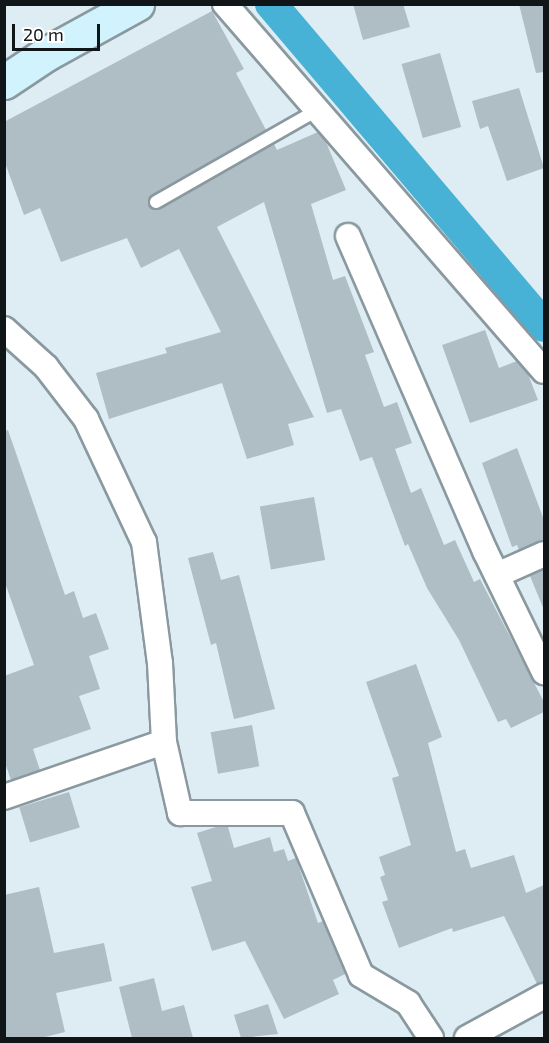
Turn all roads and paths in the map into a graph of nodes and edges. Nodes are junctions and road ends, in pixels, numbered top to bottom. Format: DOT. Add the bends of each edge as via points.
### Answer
graph roads {
  1 [pos="137,4"];
  2 [pos="225,4"];
  3 [pos="4,82"];
  4 [pos="317,110"];
  5 [pos="156,202"];
  6 [pos="348,236"];
  7 [pos="4,328"];
  8 [pos="544,371"];
  9 [pos="544,554"];
  10 [pos="497,575"];
  11 [pos="544,672"];
  12 [pos="164,742"];
  13 [pos="4,796"];
  14 [pos="544,996"];
  15 [pos="431,1038"];
  16 [pos="467,1038"];
  1 -- 3 [label="main road"];
  2 -- 4 [label="street"];
  4 -- 5 [label="lane"];
  4 -- 8 [label="street"];
  6 -- 10 [label="street"];
  7 -- 12 [label="street" via="46,367 86,419 144,542 160,663"];
  9 -- 10 [label="street"];
  10 -- 11 [label="street"];
  12 -- 13 [label="street"];
  12 -- 15 [label="street" via="180,813 292,813 361,975 408,1003"];
  14 -- 16 [label="street"];
}
